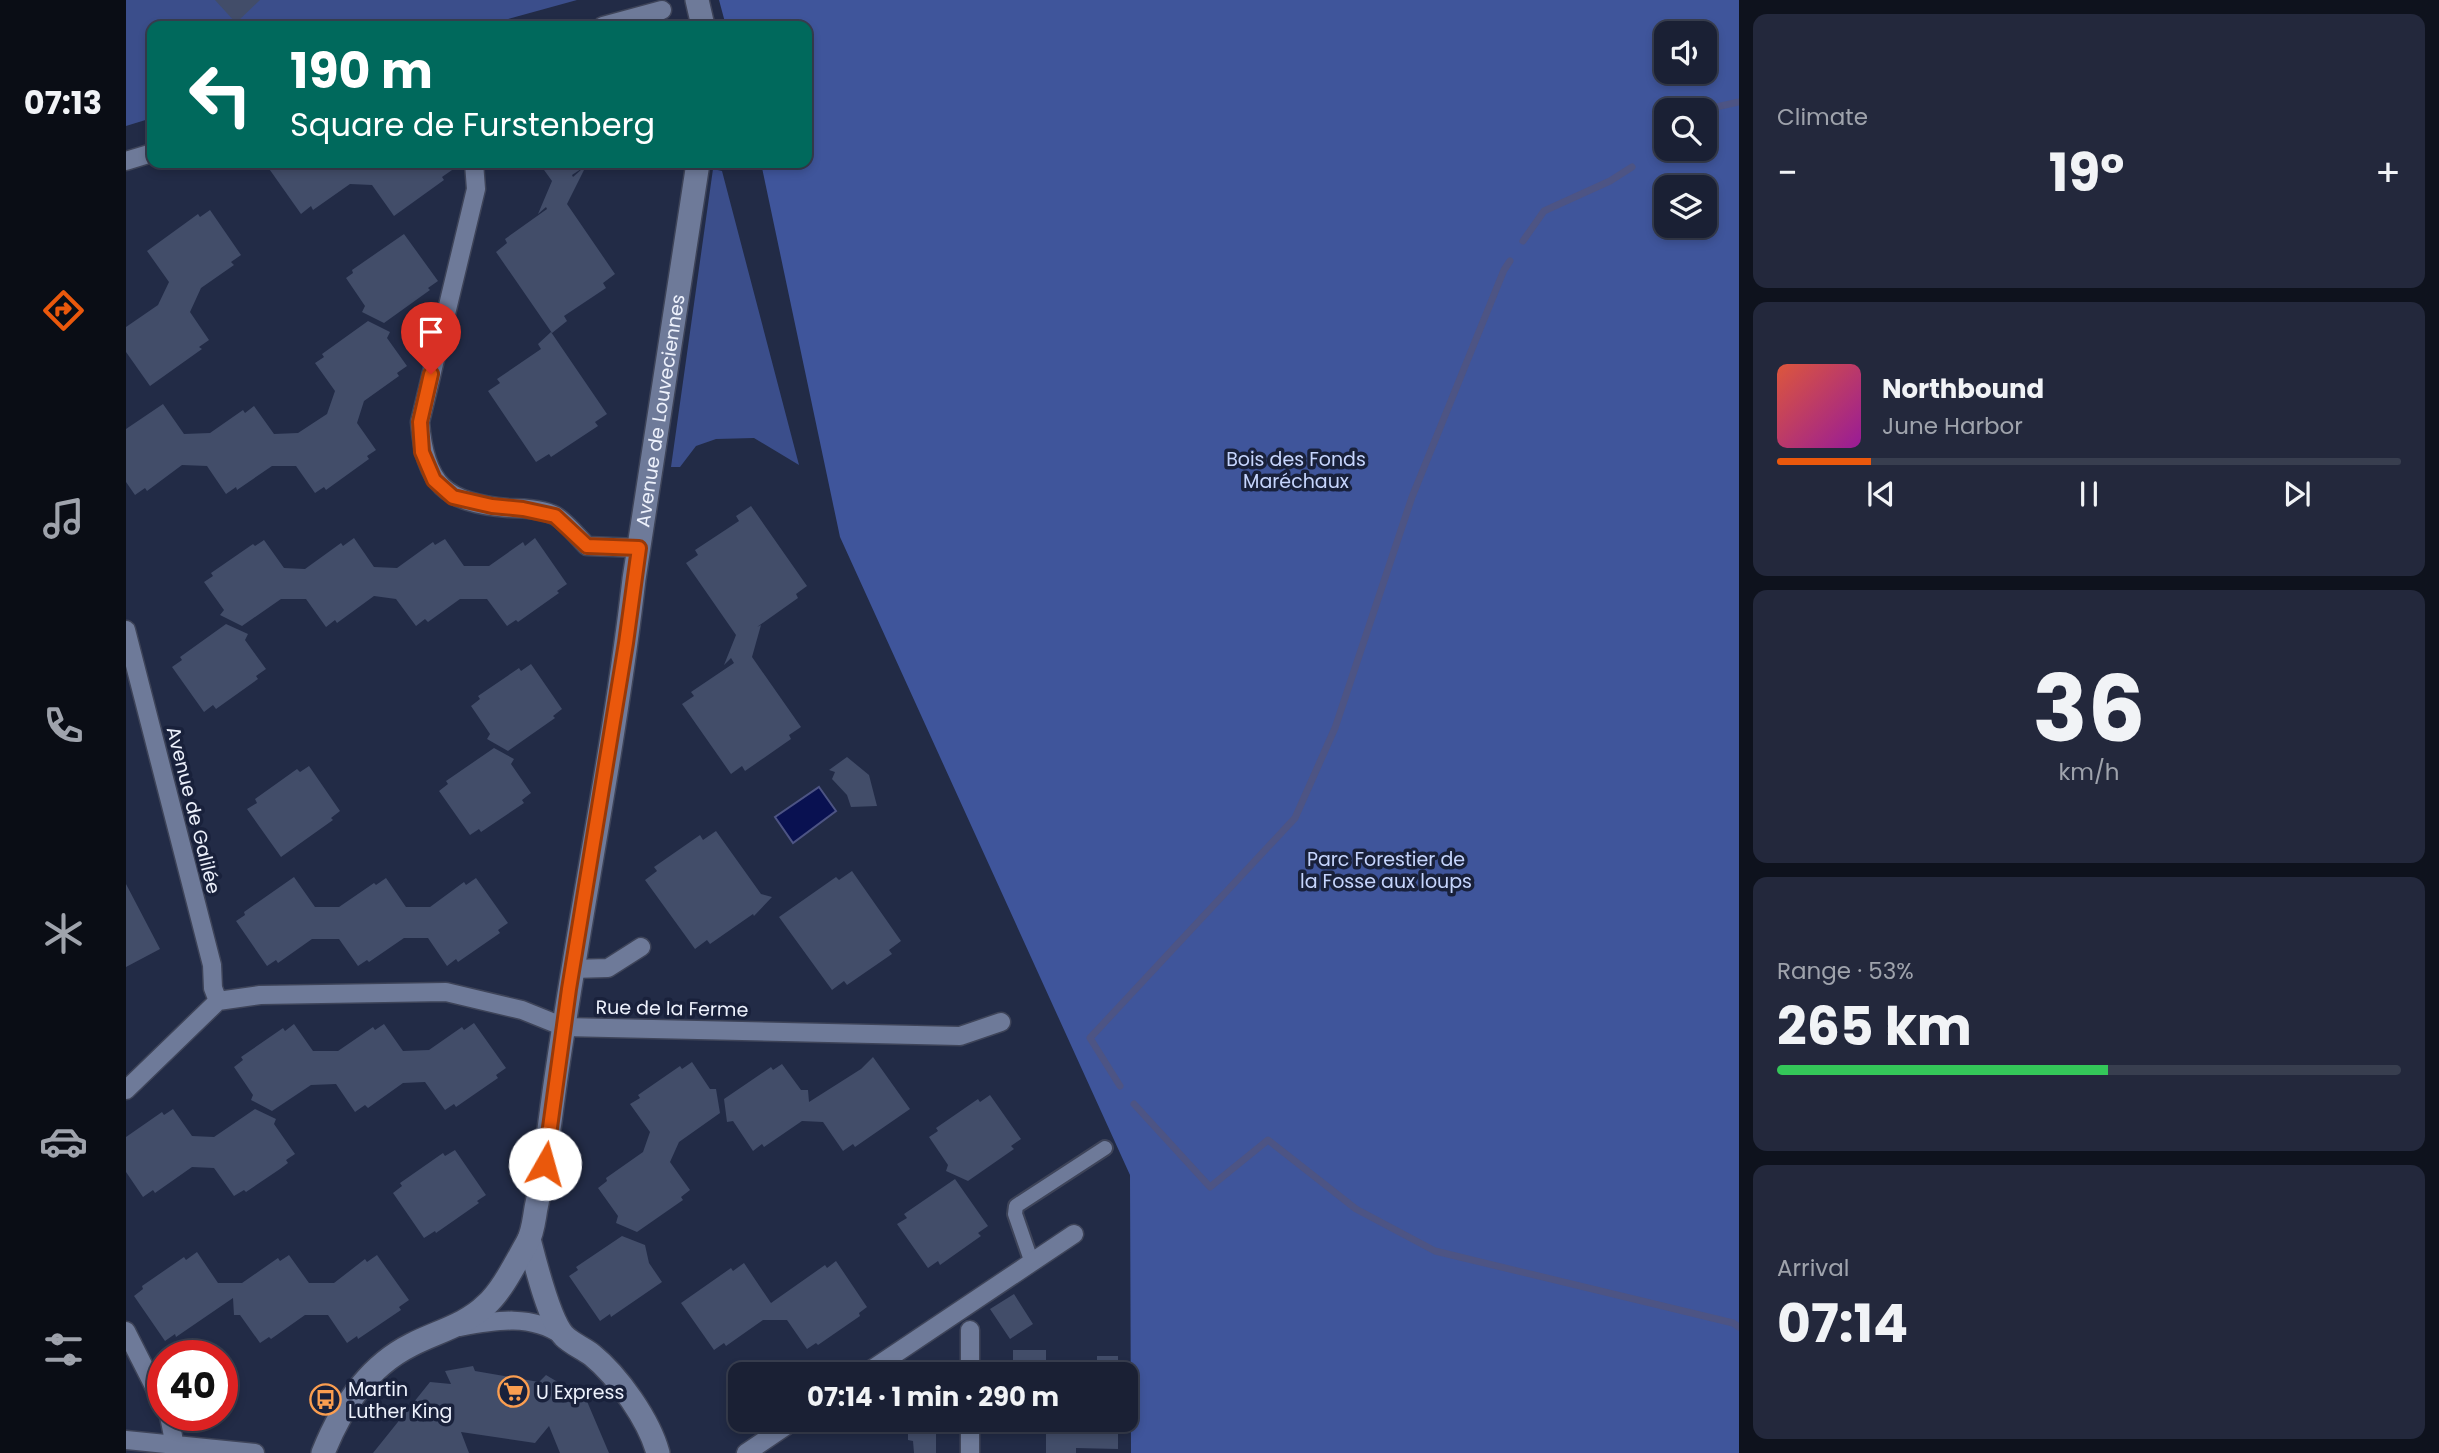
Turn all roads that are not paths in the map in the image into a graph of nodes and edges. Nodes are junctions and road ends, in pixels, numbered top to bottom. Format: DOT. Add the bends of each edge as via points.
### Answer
graph roads {
  1 [pos="697,0"];
  2 [pos="662,10"];
  3 [pos="621,21"];
  4 [pos="701,21"];
  5 [pos="147,154"];
  6 [pos="126,160"];
  7 [pos="474,168"];
  8 [pos="697,168"];
  9 [pos="639,548"];
  10 [pos="126,630"];
  11 [pos="641,947"];
  12 [pos="572,969"];
  13 [pos="218,1001"];
  14 [pos="1001,1022"];
  15 [pos="564,1027"];
  16 [pos="126,1090"];
  17 [pos="1105,1148"];
  18 [pos="1074,1234"];
  19 [pos="529,1239"];
  20 [pos="1032,1263"];
  21 [pos="958,1312"];
  22 [pos="447,1330"];
  23 [pos="970,1330"];
  24 [pos="126,1331"];
  25 [pos="564,1336"];
  26 [pos="882,1362"];
  27 [pos="970,1362"];
  28 [pos="147,1372"];
  29 [pos="172,1431"];
  30 [pos="777,1432"];
  31 [pos="970,1432"];
  32 [pos="126,1440"];
  33 [pos="175,1446"];
  34 [pos="255,1453"];
  35 [pos="323,1453"];
  36 [pos="658,1453"];
  37 [pos="746,1453"];
  38 [pos="970,1453"];
  1 -- 4 [label="street"];
  2 -- 3 [label="street"];
  5 -- 6 [label="street"];
  7 -- 9 [label="street" via="476,189 420,422 422,452 434,480 453,497 555,516 587,546"];
  8 -- 9 [label="street, Avenue de Louveciennes"];
  9 -- 12 [label="street, Avenue de Louveciennes"];
  10 -- 13 [label="street, Avenue de Galilée"];
  11 -- 12 [label="street" via="608,968"];
  12 -- 15 [label="street, Avenue de Louveciennes"];
  13 -- 15 [label="street, Rue de la Ferme" via="260,995 446,992 522,1010"];
  13 -- 16 [label="street"];
  14 -- 15 [label="street, Rue de la Ferme" via="960,1036"];
  15 -- 19 [label="street, Avenue de Louveciennes" via="545,1164"];
  17 -- 20 [label="street" via="1016,1206"];
  18 -- 20 [label="street"];
  19 -- 22 [label="street, Avenue de Louveciennes" via="486,1306"];
  19 -- 25 [label="street, Avenue de Louveciennes" via="550,1309"];
  20 -- 21 [label="street"];
  21 -- 23 [label="street"];
  21 -- 26 [label="street"];
  22 -- 25 [label="street" via="531,1320"];
  22 -- 35 [label="street, Avenue de Louveciennes" via="411,1345 369,1375 341,1413"];
  23 -- 27 [label="street"];
  24 -- 28 [label="street"];
  25 -- 36 [label="street" via="610,1371"];
  29 -- 33 [label="street"];
  30 -- 37 [label="street"];
  31 -- 38 [label="street"];
  32 -- 33 [label="street"];
  33 -- 34 [label="street"];
}
